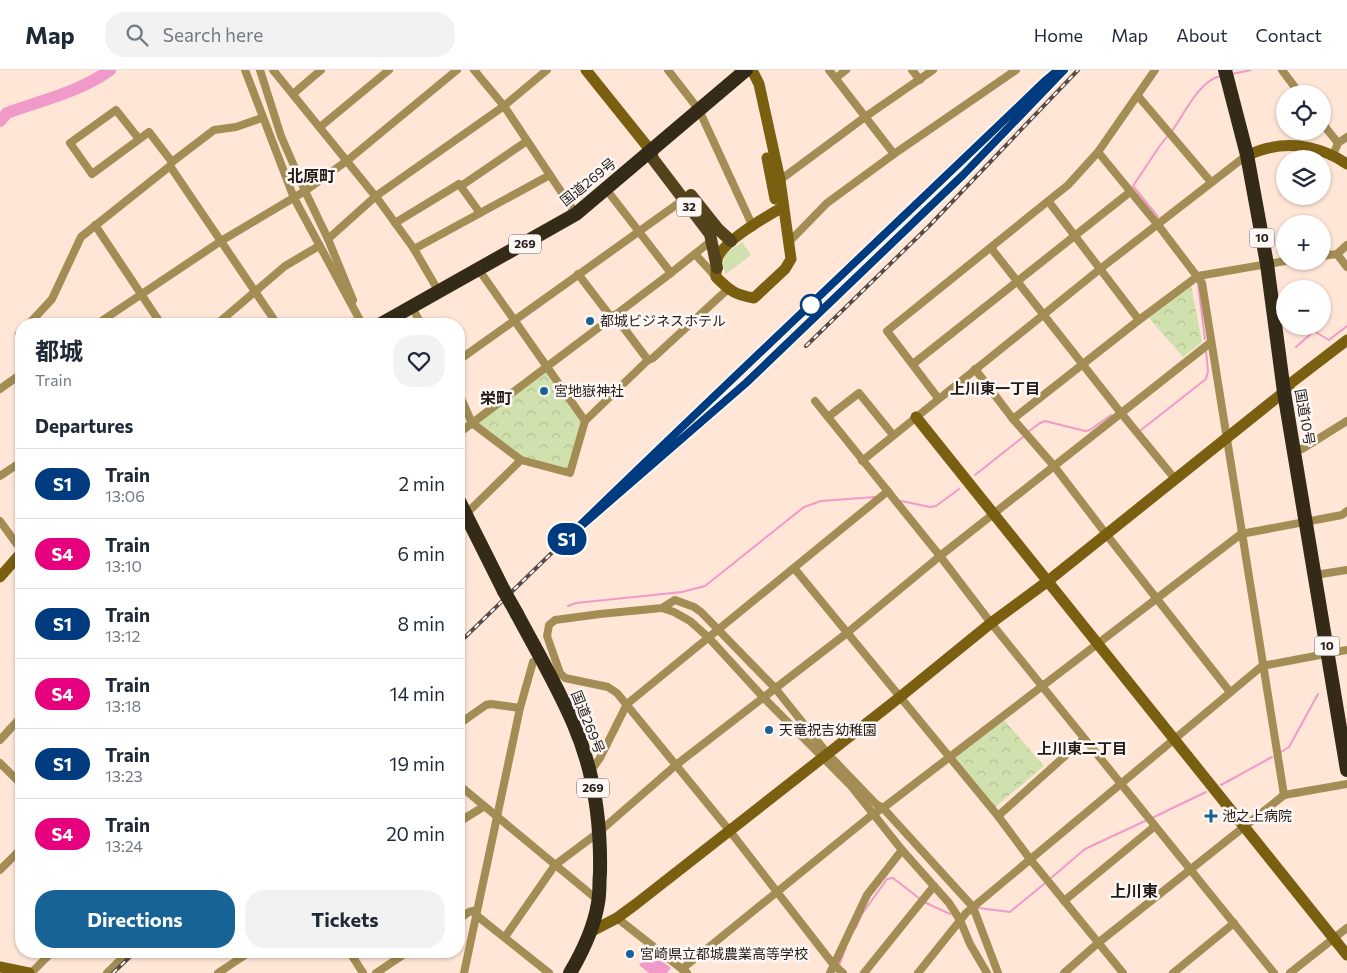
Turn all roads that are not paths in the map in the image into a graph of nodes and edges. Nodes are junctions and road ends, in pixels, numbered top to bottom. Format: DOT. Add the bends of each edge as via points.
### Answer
graph roads {
  1 [pos="245,70"];
  2 [pos="260,70"];
  3 [pos="273,70"];
  4 [pos="321,70"];
  5 [pos="389,70"];
  6 [pos="457,70"];
  7 [pos="474,70"];
  8 [pos="547,70"];
  9 [pos="586,70"];
  10 [pos="668,70"];
  11 [pos="746,70"];
  12 [pos="752,70"];
  13 [pos="829,70"];
  14 [pos="846,70"];
  15 [pos="912,70"];
  16 [pos="933,70"];
  17 [pos="1016,70"];
  18 [pos="1155,70"];
  19 [pos="1282,70"];
  20 [pos="1228,75"];
  21 [pos="836,78"];
  22 [pos="920,80"];
  23 [pos="1293,85"];
  24 [pos="293,94"];
  25 [pos="1138,96"];
  26 [pos="504,106"];
  27 [pos="699,110"];
  28 [pos="865,117"];
  29 [pos="262,118"];
  30 [pos="320,127"];
  31 [pos="1331,134"];
  32 [pos="1347,137"];
  33 [pos="139,139"];
  34 [pos="527,141"];
  35 [pos="1338,143"];
  36 [pos="651,151"];
  37 [pos="1098,152"];
  38 [pos="894,154"];
  39 [pos="1249,154"];
  40 [pos="1333,155"];
  41 [pos="348,160"];
  42 [pos="171,164"];
  43 [pos="1347,164"];
  44 [pos="550,175"];
  45 [pos="780,180"];
  46 [pos="1211,182"];
  47 [pos="461,186"];
  48 [pos="606,189"];
  49 [pos="305,191"];
  50 [pos="1130,192"];
  51 [pos="376,196"];
  52 [pos="294,198"];
  53 [pos="683,200"];
  54 [pos="1049,202"];
  55 [pos="780,209"];
  56 [pos="480,213"];
  57 [pos="576,214"];
  58 [pos="395,222"];
  59 [pos="95,225"];
  60 [pos="1158,225"];
  61 [pos="753,227"];
  62 [pos="638,232"];
  63 [pos="1074,236"];
  64 [pos="328,239"];
  65 [pos="221,241"];
  66 [pos="711,241"];
  67 [pos="731,241"];
  68 [pos="789,242"];
  69 [pos="1347,245"];
  70 [pos="319,246"];
  71 [pos="991,248"];
  72 [pos="414,249"];
  73 [pos="695,254"];
  74 [pos="1336,254"];
  75 [pos="1331,255"];
  76 [pos="1275,262"];
  77 [pos="1347,267"];
  78 [pos="1100,269"];
  79 [pos="479,270"];
  80 [pos="716,272"];
  81 [pos="672,273"];
  82 [pos="578,274"];
  83 [pos="1198,276"];
  84 [pos="1018,282"];
  85 [pos="728,289"];
  86 [pos="255,291"];
  87 [pos="439,292"];
  88 [pos="141,295"];
  89 [pos="412,308"];
  90 [pos="1043,315"];
  91 [pos="612,316"];
  92 [pos="35,318"];
  93 [pos="106,318"];
  94 [pos="157,318"];
  95 [pos="224,318"];
  96 [pos="273,318"];
  97 [pos="360,318"];
  98 [pos="361,318"];
  99 [pos="393,318"];
  100 [pos="418,318"];
  101 [pos="514,320"];
  102 [pos="1139,320"];
  103 [pos="1347,340"];
  104 [pos="1210,343"];
  105 [pos="465,356"];
  106 [pos="648,360"];
  107 [pos="913,364"];
  108 [pos="1083,364"];
  109 [pos="547,367"];
  110 [pos="975,368"];
  111 [pos="15,378"];
  112 [pos="1287,387"];
  113 [pos="0,389"];
  114 [pos="938,398"];
  115 [pos="815,401"];
  116 [pos="465,407"];
  117 [pos="1121,413"];
  118 [pos="828,417"];
  119 [pos="916,417"];
  120 [pos="1013,419"];
  121 [pos="585,421"];
  122 [pos="1347,422"];
  123 [pos="472,423"];
  124 [pos="465,428"];
  125 [pos="893,435"];
  126 [pos="1226,438"];
  127 [pos="1302,449"];
  128 [pos="521,460"];
  129 [pos="862,461"];
  130 [pos="15,466"];
  131 [pos="1054,466"];
  132 [pos="0,476"];
  133 [pos="1175,479"];
  134 [pos="888,491"];
  135 [pos="1347,511"];
  136 [pos="466,514"];
  137 [pos="994,514"];
  138 [pos="0,521"];
  139 [pos="1310,521"];
  140 [pos="1106,534"];
  141 [pos="1241,534"];
  142 [pos="15,542"];
  143 [pos="940,556"];
  144 [pos="15,558"];
  145 [pos="794,568"];
  146 [pos="1347,570"];
  147 [pos="1319,574"];
  148 [pos="0,577"];
  149 [pos="1048,581"];
  150 [pos="1156,599"];
  151 [pos="662,608"];
  152 [pos="991,623"];
  153 [pos="719,629"];
  154 [pos="847,633"];
  155 [pos="708,638"];
  156 [pos="1097,643"];
  157 [pos="1337,652"];
  158 [pos="533,662"];
  159 [pos="1262,666"];
  160 [pos="1042,686"];
  161 [pos="775,688"];
  162 [pos="1230,692"];
  163 [pos="763,697"];
  164 [pos="900,697"];
  165 [pos="627,704"];
  166 [pos="520,708"];
  167 [pos="465,720"];
  168 [pos="15,724"];
  169 [pos="1347,725"];
  170 [pos="1084,739"];
  171 [pos="1173,739"];
  172 [pos="0,740"];
  173 [pos="825,755"];
  174 [pos="949,757"];
  175 [pos="0,762"];
  176 [pos="676,765"];
  177 [pos="1347,770"];
  178 [pos="590,772"];
  179 [pos="15,778"];
  180 [pos="1120,783"];
  181 [pos="1347,784"];
  182 [pos="465,790"];
  183 [pos="1284,794"];
  184 [pos="483,807"];
  185 [pos="884,808"];
  186 [pos="873,814"];
  187 [pos="998,816"];
  188 [pos="496,817"];
  189 [pos="465,818"];
  190 [pos="1155,826"];
  191 [pos="1244,827"];
  192 [pos="729,830"];
  193 [pos="598,832"];
  194 [pos="902,850"];
  195 [pos="15,854"];
  196 [pos="1030,859"];
  197 [pos="555,865"];
  198 [pos="1190,869"];
  199 [pos="0,870"];
  200 [pos="934,886"];
  201 [pos="778,892"];
  202 [pos="599,901"];
  203 [pos="1064,901"];
  204 [pos="973,908"];
  205 [pos="477,912"];
  206 [pos="465,915"];
  207 [pos="617,918"];
  208 [pos="960,920"];
  209 [pos="1234,923"];
  210 [pos="1347,928"];
  211 [pos="590,932"];
  212 [pos="505,937"];
  213 [pos="1334,939"];
  214 [pos="1098,943"];
  215 [pos="1347,955"];
  216 [pos="46,958"];
  217 [pos="122,958"];
  218 [pos="353,958"];
  219 [pos="398,958"];
  220 [pos="239,959"];
  221 [pos="833,964"];
  222 [pos="0,967"];
  223 [pos="685,971"];
  224 [pos="30,973"];
  225 [pos="107,973"];
  226 [pos="218,973"];
  227 [pos="363,973"];
  228 [pos="376,973"];
  229 [pos="464,973"];
  230 [pos="549,973"];
  231 [pos="570,973"];
  232 [pos="830,973"];
  233 [pos="843,973"];
  234 [pos="864,973"];
  235 [pos="918,973"];
  236 [pos="988,973"];
  237 [pos="998,973"];
  238 [pos="1064,973"];
  239 [pos="1123,973"];
  240 [pos="1172,973"];
  241 [pos="1274,973"];
  242 [pos="1290,973"];
  1 -- 29 [label="street"];
  2 -- 49 [label="street" via="281,136"];
  3 -- 24 [label="street"];
  4 -- 24 [label="street"];
  5 -- 30 [label="street"];
  6 -- 41 [label="street"];
  7 -- 26 [label="street"];
  8 -- 26 [label="street"];
  9 -- 36 [label="street"];
  10 -- 27 [label="street"];
  11 -- 27 [label="highway, 国道269号 / 269"];
  12 -- 45 [label="street" via="759,84"];
  12 -- 55 [label="street"];
  13 -- 21 [label="street"];
  14 -- 21 [label="street"];
  15 -- 22 [label="street"];
  16 -- 22 [label="street"];
  17 -- 38 [label="street"];
  18 -- 25 [label="street"];
  19 -- 23 [label="street"];
  20 -- 39 [label="highway, 国道10号 / 10"];
  21 -- 28 [label="street"];
  22 -- 28 [label="street"];
  24 -- 30 [label="street"];
  25 -- 37 [label="street"];
  25 -- 46 [label="street"];
  26 -- 34 [label="street"];
  26 -- 51 [label="street"];
  27 -- 36 [label="highway, 国道269号 / 269"];
  27 -- 61 [label="street"];
  28 -- 38 [label="street"];
  28 -- 45 [label="street"];
  29 -- 42 [label="street" via="236,128 214,130"];
  29 -- 52 [label="street"];
  30 -- 41 [label="street"];
  31 -- 35 [label="street"];
  32 -- 35 [label="street"];
  33 -- 33 [label="street" via="92,174 70,143 116,110"];
  33 -- 42 [label="street" via="149,132"];
  34 -- 44 [label="street"];
  34 -- 47 [label="street"];
  35 -- 40 [label="street"];
  36 -- 48 [label="highway, 国道269号 / 269"];
  36 -- 53 [label="main road, 32" via="653,159"];
  36 -- 67 [label="main road, 32" via="658,155"];
  37 -- 50 [label="street"];
  37 -- 54 [label="street"];
  38 -- 68 [label="street" via="827,203"];
  39 -- 40 [label="street" via="1286,146"];
  39 -- 46 [label="street"];
  39 -- 76 [label="highway, 国道10号 / 10"];
  40 -- 43 [label="street"];
  41 -- 49 [label="street"];
  41 -- 51 [label="street"];
  42 -- 59 [label="street"];
  42 -- 65 [label="street"];
  44 -- 56 [label="street"];
  44 -- 57 [label="street"];
  45 -- 55 [label="street"];
  46 -- 60 [label="street"];
  47 -- 56 [label="street"];
  47 -- 58 [label="street" via="459,184"];
  48 -- 57 [label="highway, 国道269号 / 269"];
  48 -- 62 [label="street"];
  49 -- 52 [label="street"];
  49 -- 64 [label="street"];
  50 -- 60 [label="street"];
  50 -- 63 [label="street"];
  51 -- 58 [label="street"];
  51 -- 64 [label="street"];
  52 -- 65 [label="street"];
  52 -- 70 [label="street"];
  53 -- 62 [label="street"];
  53 -- 66 [label="main road, 32" via="710,234"];
  54 -- 63 [label="street"];
  54 -- 71 [label="street"];
  55 -- 61 [label="street"];
  55 -- 68 [label="street"];
  56 -- 72 [label="street"];
  57 -- 79 [label="highway, 国道269号 / 269"];
  58 -- 72 [label="street"];
  59 -- 88 [label="street"];
  59 -- 92 [label="street" via="76,244 52,299"];
  60 -- 78 [label="street"];
  60 -- 83 [label="street"];
  61 -- 67 [label="street"];
  62 -- 81 [label="street"];
  62 -- 82 [label="street"];
  63 -- 78 [label="street"];
  63 -- 84 [label="street"];
  64 -- 98 [label="street"];
  65 -- 86 [label="street"];
  65 -- 88 [label="street"];
  66 -- 73 [label="street"];
  66 -- 80 [label="main road, 32"];
  67 -- 80 [label="street" via="718,257"];
  68 -- 85 [label="street" via="791,259 788,264 754,298"];
  69 -- 74 [label="street"];
  70 -- 86 [label="street" via="286,266"];
  70 -- 97 [label="street"];
  71 -- 84 [label="street"];
  71 -- 107 [label="street" via="887,331"];
  72 -- 87 [label="street"];
  73 -- 80 [label="street"];
  73 -- 81 [label="street"];
  74 -- 75 [label="street"];
  74 -- 77 [label="street"];
  76 -- 83 [label="street"];
  76 -- 112 [label="highway, 国道10号 / 10"];
  78 -- 90 [label="street"];
  78 -- 102 [label="street"];
  79 -- 87 [label="highway, 国道269号 / 269"];
  79 -- 101 [label="street"];
  80 -- 85 [label="street"];
  81 -- 91 [label="street"];
  82 -- 91 [label="street"];
  82 -- 101 [label="street"];
  83 -- 102 [label="street"];
  83 -- 104 [label="street" via="1202,283"];
  84 -- 90 [label="street"];
  84 -- 107 [label="street"];
  85 -- 106 [label="street"];
  86 -- 95 [label="street"];
  86 -- 96 [label="street"];
  87 -- 89 [label="highway, 国道269号 / 269"];
  88 -- 93 [label="street"];
  88 -- 94 [label="street"];
  89 -- 99 [label="highway, 国道269号 / 269"];
  89 -- 100 [label="street"];
  90 -- 108 [label="street"];
  90 -- 110 [label="street"];
  91 -- 106 [label="street"];
  91 -- 109 [label="street"];
  101 -- 105 [label="street"];
  101 -- 109 [label="street"];
  102 -- 108 [label="street"];
  103 -- 112 [label="street"];
  104 -- 117 [label="street"];
  104 -- 126 [label="street"];
  106 -- 121 [label="street"];
  107 -- 114 [label="street"];
  108 -- 117 [label="street"];
  108 -- 120 [label="street"];
  109 -- 121 [label="street"];
  109 -- 123 [label="street"];
  110 -- 114 [label="street"];
  110 -- 120 [label="street"];
  111 -- 113 [label="street"];
  112 -- 126 [label="street"];
  112 -- 127 [label="highway, 国道10号 / 10"];
  112 -- 139 [label="highway, 国道10号 / 10"];
  114 -- 119 [label="street"];
  115 -- 118 [label="street"];
  116 -- 123 [label="street"];
  117 -- 131 [label="street"];
  117 -- 133 [label="street"];
  118 -- 125 [label="street" via="859,393"];
  118 -- 129 [label="street"];
  119 -- 125 [label="street"];
  119 -- 137 [label="street"];
  120 -- 131 [label="street"];
  121 -- 128 [label="street" via="570,473"];
  122 -- 127 [label="street"];
  123 -- 124 [label="street"];
  123 -- 128 [label="street"];
  125 -- 129 [label="street"];
  126 -- 133 [label="street"];
  126 -- 141 [label="street"];
  127 -- 139 [label="highway, 国道10号 / 10"];
  128 -- 136 [label="street"];
  129 -- 134 [label="street"];
  130 -- 132 [label="street"];
  131 -- 137 [label="street"];
  131 -- 140 [label="street"];
  133 -- 140 [label="street"];
  134 -- 143 [label="street"];
  134 -- 145 [label="street"];
  135 -- 139 [label="street" via="1342,515"];
  136 -- 178 [label="highway, 国道269号 / 269, bridge" via="574,726"];
  137 -- 143 [label="street"];
  137 -- 149 [label="street"];
  138 -- 142 [label="street"];
  139 -- 141 [label="street"];
  139 -- 147 [label="highway, 国道10号 / 10"];
  140 -- 149 [label="street"];
  140 -- 150 [label="street"];
  141 -- 150 [label="street"];
  141 -- 159 [label="street"];
  143 -- 152 [label="street"];
  143 -- 154 [label="street"];
  144 -- 148 [label="street"];
  145 -- 153 [label="street"];
  145 -- 154 [label="street"];
  146 -- 147 [label="street"];
  147 -- 157 [label="highway, 国道10号 / 10"];
  149 -- 152 [label="street"];
  149 -- 156 [label="street"];
  150 -- 156 [label="street"];
  150 -- 162 [label="street"];
  151 -- 153 [label="street" via="675,600 682,602 701,612"];
  151 -- 155 [label="street" via="690,621"];
  151 -- 165 [label="street" via="554,620 549,626 550,652 560,673 565,678 608,687"];
  152 -- 160 [label="street"];
  152 -- 164 [label="street"];
  153 -- 155 [label="street"];
  153 -- 161 [label="street"];
  154 -- 161 [label="street"];
  154 -- 164 [label="street"];
  155 -- 163 [label="street"];
  155 -- 165 [label="street"];
  156 -- 160 [label="street"];
  156 -- 171 [label="street"];
  157 -- 159 [label="street"];
  157 -- 169 [label="highway, 国道10号 / 10"];
  157 -- 177 [label="highway, 国道10号 / 10"];
  158 -- 166 [label="street"];
  159 -- 162 [label="street"];
  159 -- 183 [label="street"];
  160 -- 170 [label="street"];
  160 -- 174 [label="street"];
  161 -- 163 [label="street"];
  161 -- 173 [label="street"];
  162 -- 171 [label="street"];
  163 -- 173 [label="street"];
  163 -- 176 [label="street"];
  164 -- 173 [label="street"];
  164 -- 174 [label="street"];
  165 -- 176 [label="street"];
  165 -- 178 [label="street"];
  166 -- 167 [label="street" via="486,705"];
  166 -- 188 [label="street"];
  168 -- 172 [label="street"];
  170 -- 180 [label="street"];
  170 -- 187 [label="street"];
  171 -- 180 [label="street"];
  171 -- 191 [label="street"];
  173 -- 185 [label="street"];
  173 -- 186 [label="street"];
  173 -- 192 [label="street"];
  174 -- 185 [label="street"];
  174 -- 187 [label="street"];
  175 -- 179 [label="street"];
  176 -- 192 [label="street"];
  176 -- 193 [label="street"];
  178 -- 193 [label="highway, 国道269号 / 269"];
  180 -- 190 [label="street"];
  180 -- 196 [label="street"];
  181 -- 183 [label="street"];
  182 -- 184 [label="street"];
  183 -- 191 [label="street"];
  184 -- 188 [label="street"];
  184 -- 189 [label="street"];
  185 -- 186 [label="street"];
  185 -- 204 [label="street"];
  186 -- 194 [label="street"];
  186 -- 201 [label="street"];
  187 -- 196 [label="street"];
  188 -- 197 [label="street"];
  188 -- 205 [label="street"];
  190 -- 198 [label="street"];
  190 -- 203 [label="street"];
  191 -- 198 [label="street"];
  191 -- 213 [label="street"];
  192 -- 201 [label="street"];
  192 -- 207 [label="street"];
  193 -- 197 [label="street"];
  193 -- 202 [label="highway, 国道269号 / 269"];
  194 -- 200 [label="street"];
  194 -- 221 [label="street" via="867,895"];
  195 -- 199 [label="street"];
  196 -- 203 [label="street"];
  196 -- 204 [label="street"];
  197 -- 202 [label="street"];
  197 -- 212 [label="street"];
  198 -- 209 [label="street"];
  198 -- 214 [label="street"];
  200 -- 208 [label="street"];
  200 -- 234 [label="street"];
  201 -- 221 [label="street"];
  201 -- 223 [label="street"];
  202 -- 211 [label="highway, 国道269号 / 269"];
  203 -- 214 [label="street"];
  204 -- 208 [label="street"];
  204 -- 237 [label="street"];
  205 -- 206 [label="street"];
  205 -- 212 [label="street"];
  205 -- 229 [label="street"];
  207 -- 211 [label="street"];
  207 -- 223 [label="street"];
  208 -- 235 [label="street"];
  208 -- 236 [label="street"];
  209 -- 240 [label="street"];
  209 -- 241 [label="street"];
  210 -- 213 [label="street"];
  211 -- 231 [label="highway, 国道269号 / 269"];
  212 -- 230 [label="street"];
  213 -- 215 [label="street"];
  213 -- 242 [label="street"];
  214 -- 238 [label="street"];
  214 -- 239 [label="street"];
  216 -- 224 [label="street"];
  217 -- 225 [label="street"];
  218 -- 227 [label="street"];
  219 -- 228 [label="street"];
  220 -- 226 [label="street"];
  221 -- 232 [label="street"];
  221 -- 233 [label="street"];
  222 -- 224 [label="street"];
}
